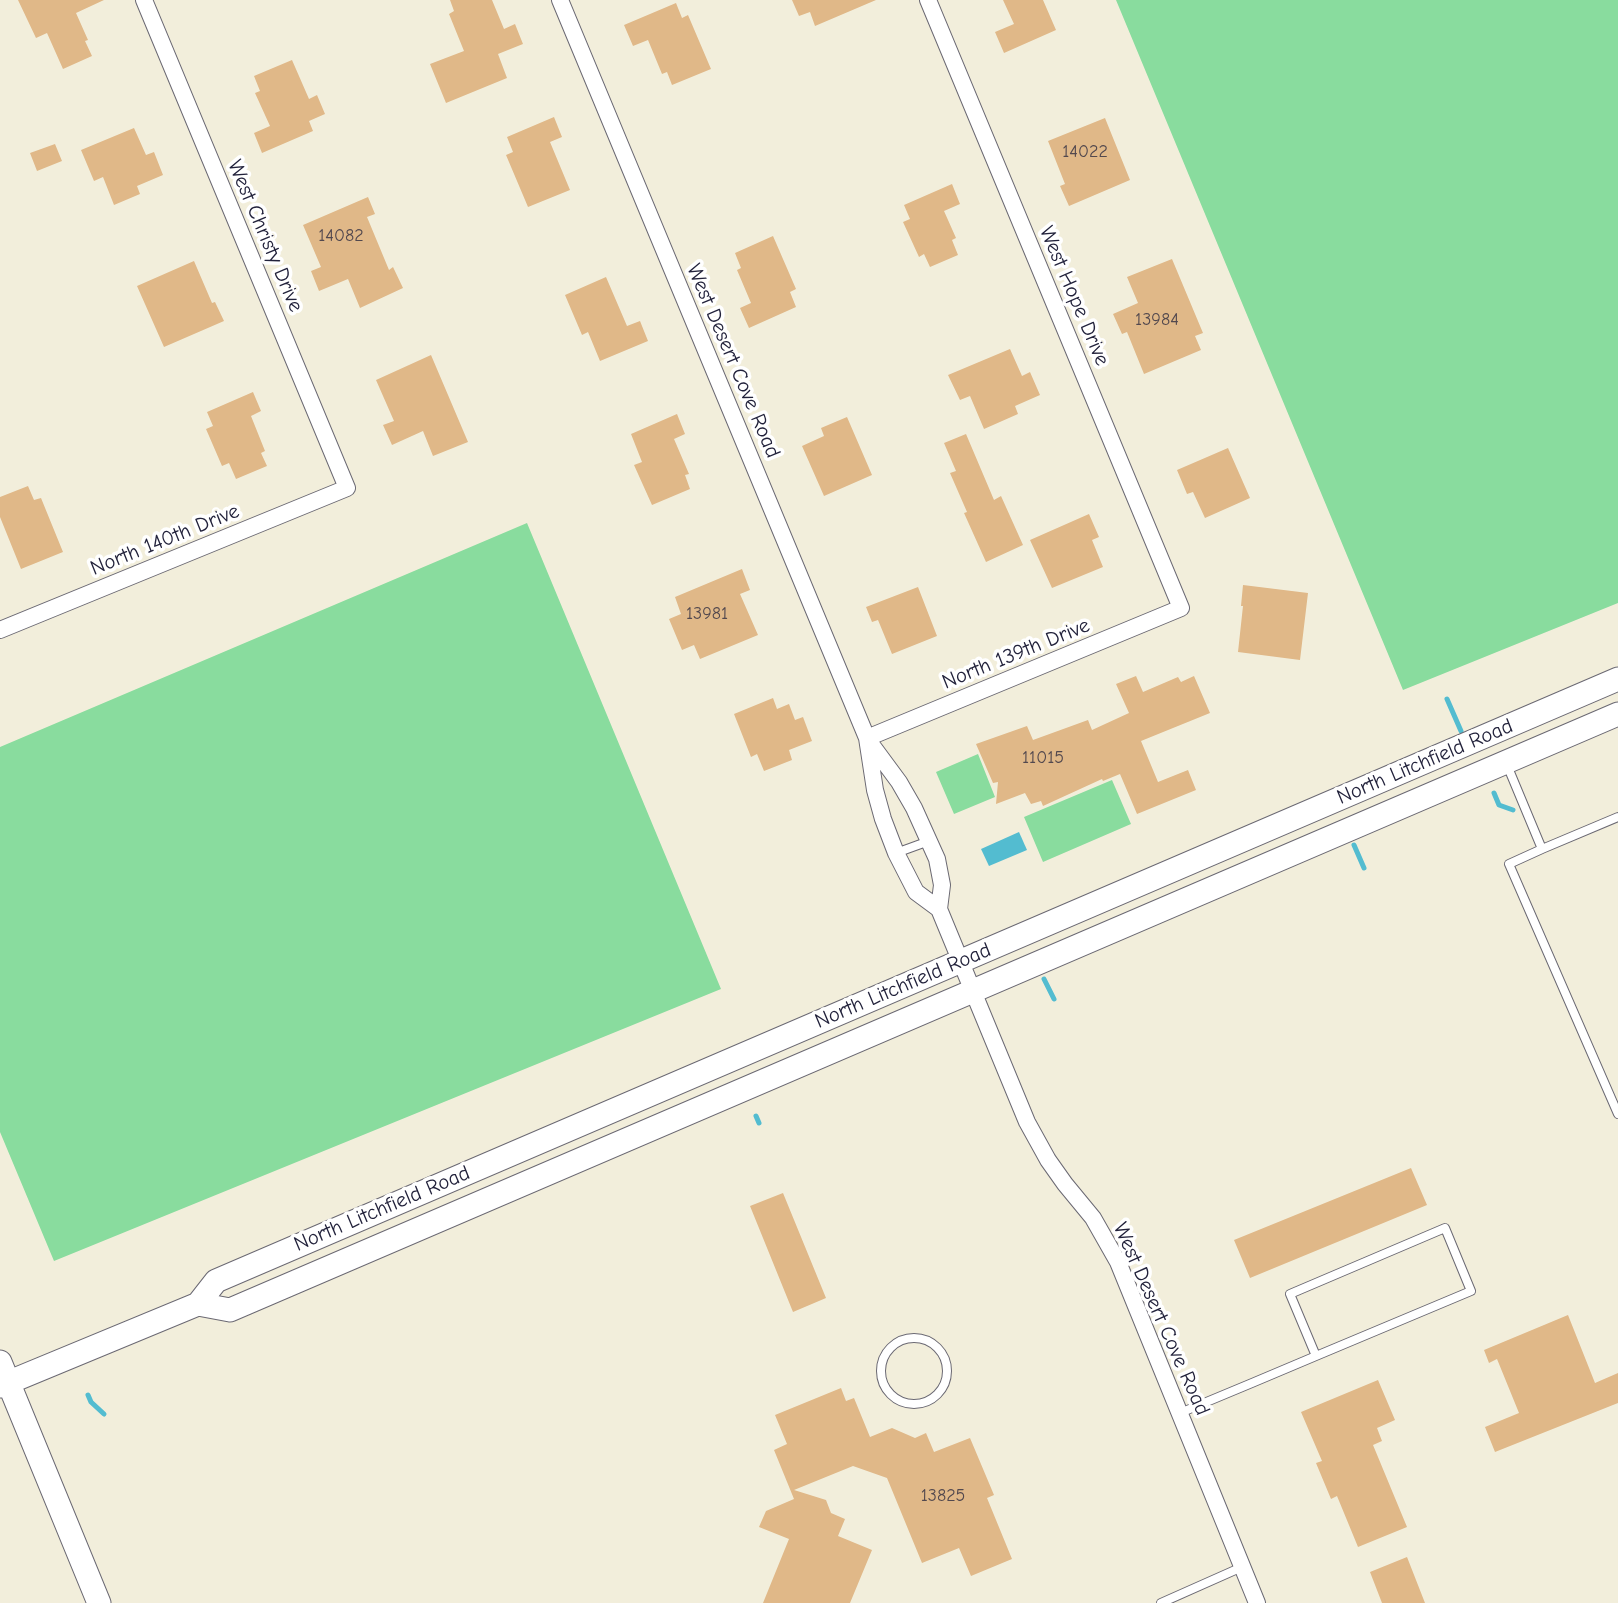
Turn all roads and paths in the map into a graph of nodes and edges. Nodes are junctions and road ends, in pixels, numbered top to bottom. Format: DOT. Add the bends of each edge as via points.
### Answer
graph roads {
  1 [pos="144,0"];
  2 [pos="560,0"];
  3 [pos="928,0"];
  4 [pos="347,488"];
  5 [pos="1181,608"];
  6 [pos="0,630"];
  7 [pos="1618,679"];
  8 [pos="1618,694"];
  9 [pos="1618,715"];
  10 [pos="867,738"];
  11 [pos="1506,762"];
  12 [pos="1618,817"];
  13 [pos="929,841"];
  14 [pos="1542,849"];
  15 [pos="896,853"];
  16 [pos="939,909"];
  17 [pos="961,962"];
  18 [pos="973,991"];
  19 [pos="710,1068"];
  20 [pos="1618,1114"];
  21 [pos="633,1138"];
  22 [pos="198,1304"];
  23 [pos="1316,1356"];
  24 [pos="3,1377"];
  25 [pos="946,1377"];
  26 [pos="1180,1413"];
  27 [pos="1242,1567"];
  28 [pos="99,1603"];
  29 [pos="1161,1603"];
  30 [pos="1257,1603"];
  1 -- 4 [label="street, West Christy Drive"];
  2 -- 10 [label="street, West Desert Cove Road"];
  3 -- 5 [label="street, West Hope Drive"];
  4 -- 6 [label="street, North 140th Drive"];
  5 -- 10 [label="street, North 139th Drive"];
  7 -- 17 [label="main road, North Litchfield Road"];
  8 -- 11 [label="main road" via="1525,734"];
  9 -- 11 [label="main road, North Litchfield Road"];
  10 -- 13 [label="street, West Desert Cove Road" via="899,782"];
  10 -- 15 [label="street, West Desert Cove Road" via="875,790"];
  11 -- 14 [label="lane"];
  11 -- 18 [label="main road, North Litchfield Road"];
  12 -- 14 [label="lane"];
  13 -- 15 [label="lane"];
  13 -- 16 [label="street, West Desert Cove Road" via="942,885"];
  14 -- 20 [label="lane" via="1509,864"];
  15 -- 16 [label="street, West Desert Cove Road" via="916,892"];
  16 -- 17 [label="street, West Desert Cove Road"];
  17 -- 18 [label="street, West Desert Cove Road"];
  17 -- 19 [label="main road, North Litchfield Road"];
  18 -- 21 [label="main road, North Litchfield Road"];
  18 -- 26 [label="street, West Desert Cove Road" via="1034,1135 1114,1254"];
  19 -- 21 [label="main road" via="698,1088 640,1115"];
  19 -- 22 [label="main road, North Litchfield Road" via="216,1281"];
  21 -- 22 [label="main road, North Litchfield Road" via="230,1310"];
  22 -- 24 [label="main road, North Litchfield Road"];
  23 -- 23 [label="lane" via="1471,1291 1445,1228 1290,1294"];
  23 -- 26 [label="lane"];
  24 -- 28 [label="main road"];
  25 -- 25 [label="lane" via="943,1356 918,1338 888,1350 881,1370 888,1391 906,1403 936,1396"];
  26 -- 27 [label="street, West Desert Cove Road"];
  27 -- 29 [label="lane"];
  27 -- 30 [label="street, West Desert Cove Road"];
}
